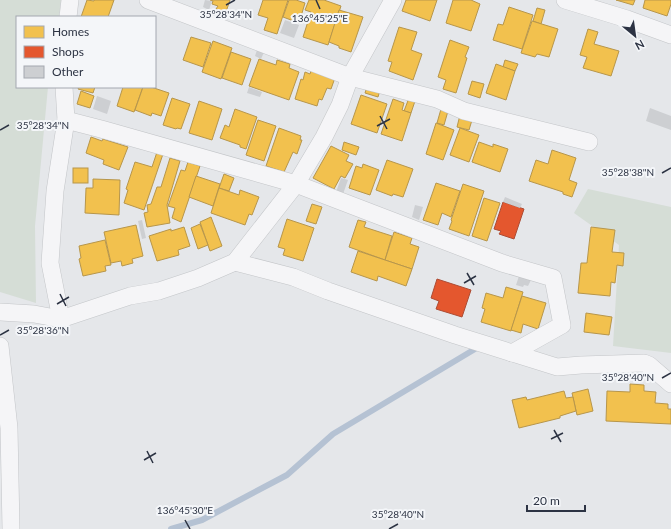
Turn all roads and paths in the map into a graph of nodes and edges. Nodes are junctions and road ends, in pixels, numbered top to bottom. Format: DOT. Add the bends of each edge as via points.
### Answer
graph roads {
  1 [pos="70,0"];
  2 [pos="148,0"];
  3 [pos="393,0"];
  4 [pos="565,0"];
  5 [pos="68,16"];
  6 [pos="671,35"];
  7 [pos="350,77"];
  8 [pos="64,88"];
  9 [pos="66,120"];
  10 [pos="589,142"];
  11 [pos="296,184"];
  12 [pos="235,262"];
  13 [pos="0,312"];
  14 [pos="61,319"];
  15 [pos="0,346"];
  16 [pos="512,353"];
  17 [pos="671,384"];
  18 [pos="11,529"];
  1 -- 5 [label="street"];
  2 -- 7 [label="street"];
  3 -- 7 [label="street"];
  4 -- 6 [label="street"];
  7 -- 10 [label="street" via="437,99 464,111"];
  7 -- 11 [label="street" via="324,138"];
  8 -- 9 [label="street"];
  9 -- 11 [label="street"];
  9 -- 14 [label="street" via="55,191 50,263"];
  11 -- 12 [label="street"];
  11 -- 16 [label="street" via="502,263 552,278 562,325"];
  12 -- 14 [label="street" via="160,291 130,296"];
  12 -- 16 [label="street" via="293,277"];
  13 -- 14 [label="street"];
  15 -- 18 [label="street" via="9,428"];
  16 -- 17 [label="street" via="556,367 644,363 650,365"];
}
